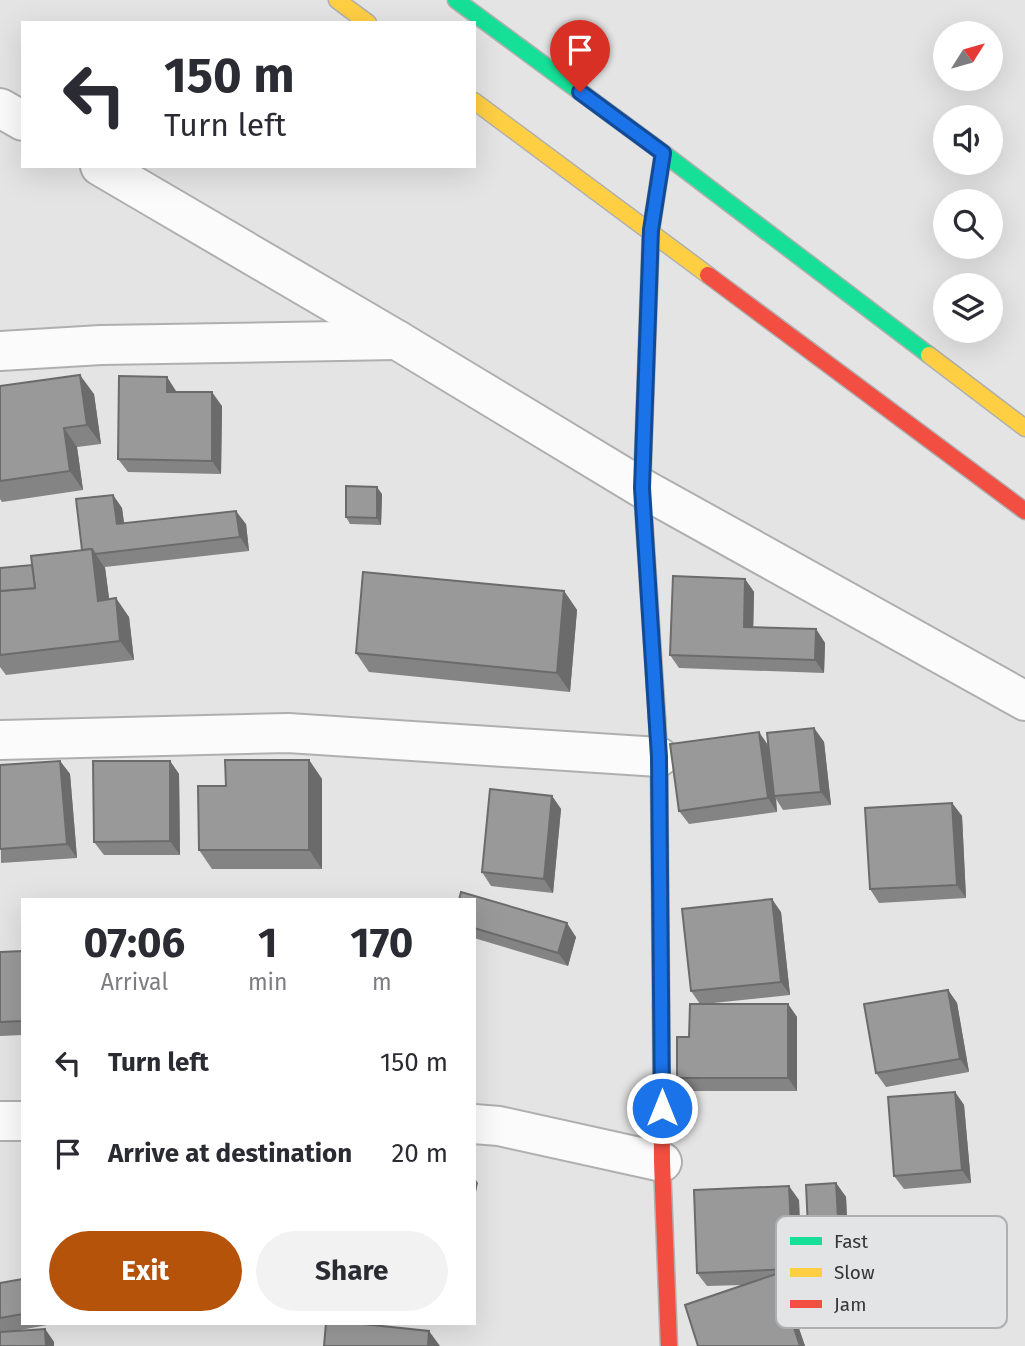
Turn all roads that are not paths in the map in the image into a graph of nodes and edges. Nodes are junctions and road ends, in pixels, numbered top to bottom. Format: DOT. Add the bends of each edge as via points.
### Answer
graph roads {
  1 [pos="337,0"];
  2 [pos="456,0"];
  3 [pos="365,21"];
  4 [pos="476,102"];
  5 [pos="0,108"];
  6 [pos="21,120"];
  7 [pos="663,153"];
  8 [pos="103,168"];
  9 [pos="651,230"];
  10 [pos="397,340"];
  11 [pos="0,351"];
  12 [pos="1025,428"];
  13 [pos="642,488"];
  14 [pos="1025,511"];
  15 [pos="1025,701"];
  16 [pos="0,740"];
  17 [pos="659,757"];
  18 [pos="0,1121"];
  19 [pos="21,1121"];
  20 [pos="476,1124"];
  21 [pos="662,1162"];
  22 [pos="669,1346"];
  1 -- 3 [label="main road"];
  2 -- 7 [label="main road"];
  4 -- 9 [label="main road"];
  5 -- 6 [label="street"];
  7 -- 9 [label="main road"];
  7 -- 12 [label="main road"];
  8 -- 10 [label="street"];
  9 -- 13 [label="main road"];
  9 -- 14 [label="main road"];
  10 -- 11 [label="street"];
  10 -- 13 [label="street"];
  13 -- 15 [label="street"];
  13 -- 17 [label="main road"];
  16 -- 17 [label="street" via="288,733"];
  17 -- 21 [label="main road"];
  18 -- 19 [label="street"];
  20 -- 21 [label="street"];
  21 -- 22 [label="main road"];
}
